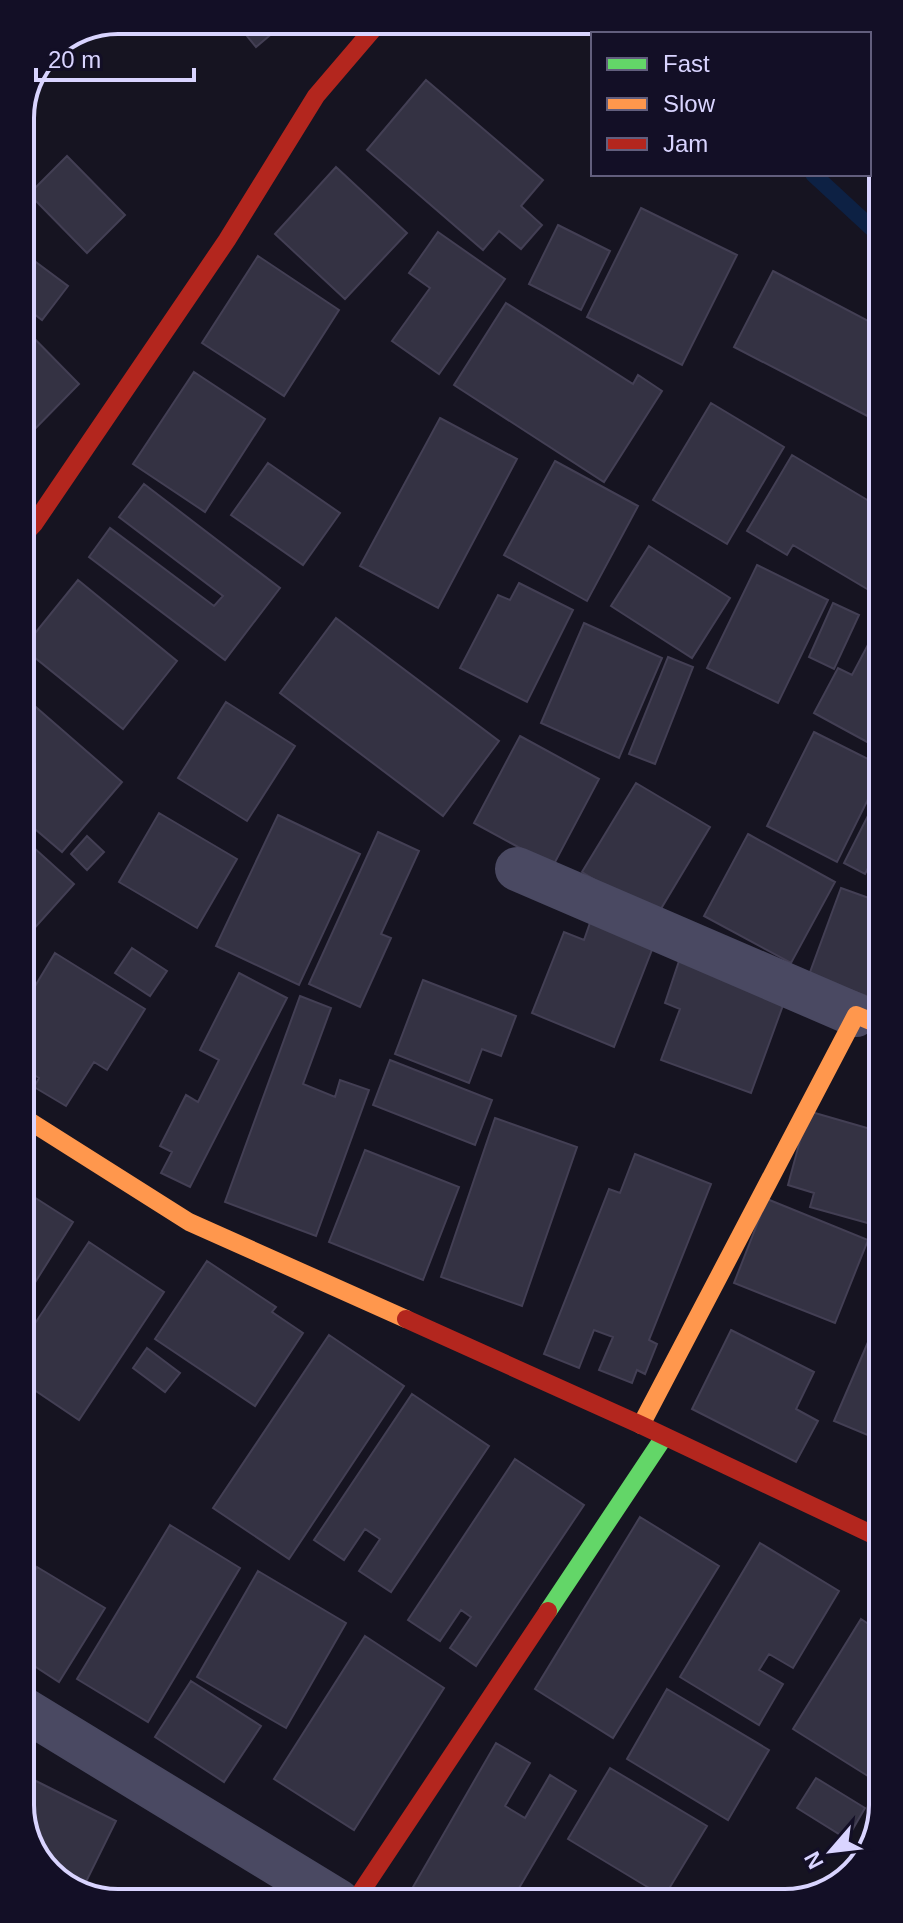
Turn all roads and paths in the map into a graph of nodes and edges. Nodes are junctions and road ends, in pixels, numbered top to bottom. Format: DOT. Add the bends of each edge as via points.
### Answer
graph roads {
  1 [pos="369,34"];
  2 [pos="34,524"];
  3 [pos="517,869"];
  4 [pos="868,1020"];
  5 [pos="34,1124"];
  6 [pos="641,1425"];
  7 [pos="664,1437"];
  8 [pos="869,1533"];
  9 [pos="34,1715"];
  10 [pos="318,1889"];
  11 [pos="363,1889"];
  1 -- 2 [label="street" via="316,96 227,240"];
  3 -- 4 [label="street"];
  4 -- 6 [label="street"];
  5 -- 6 [label="street" via="189,1222"];
  6 -- 7 [label="street"];
  7 -- 8 [label="street"];
  7 -- 11 [label="street"];
  9 -- 10 [label="street"];
}
